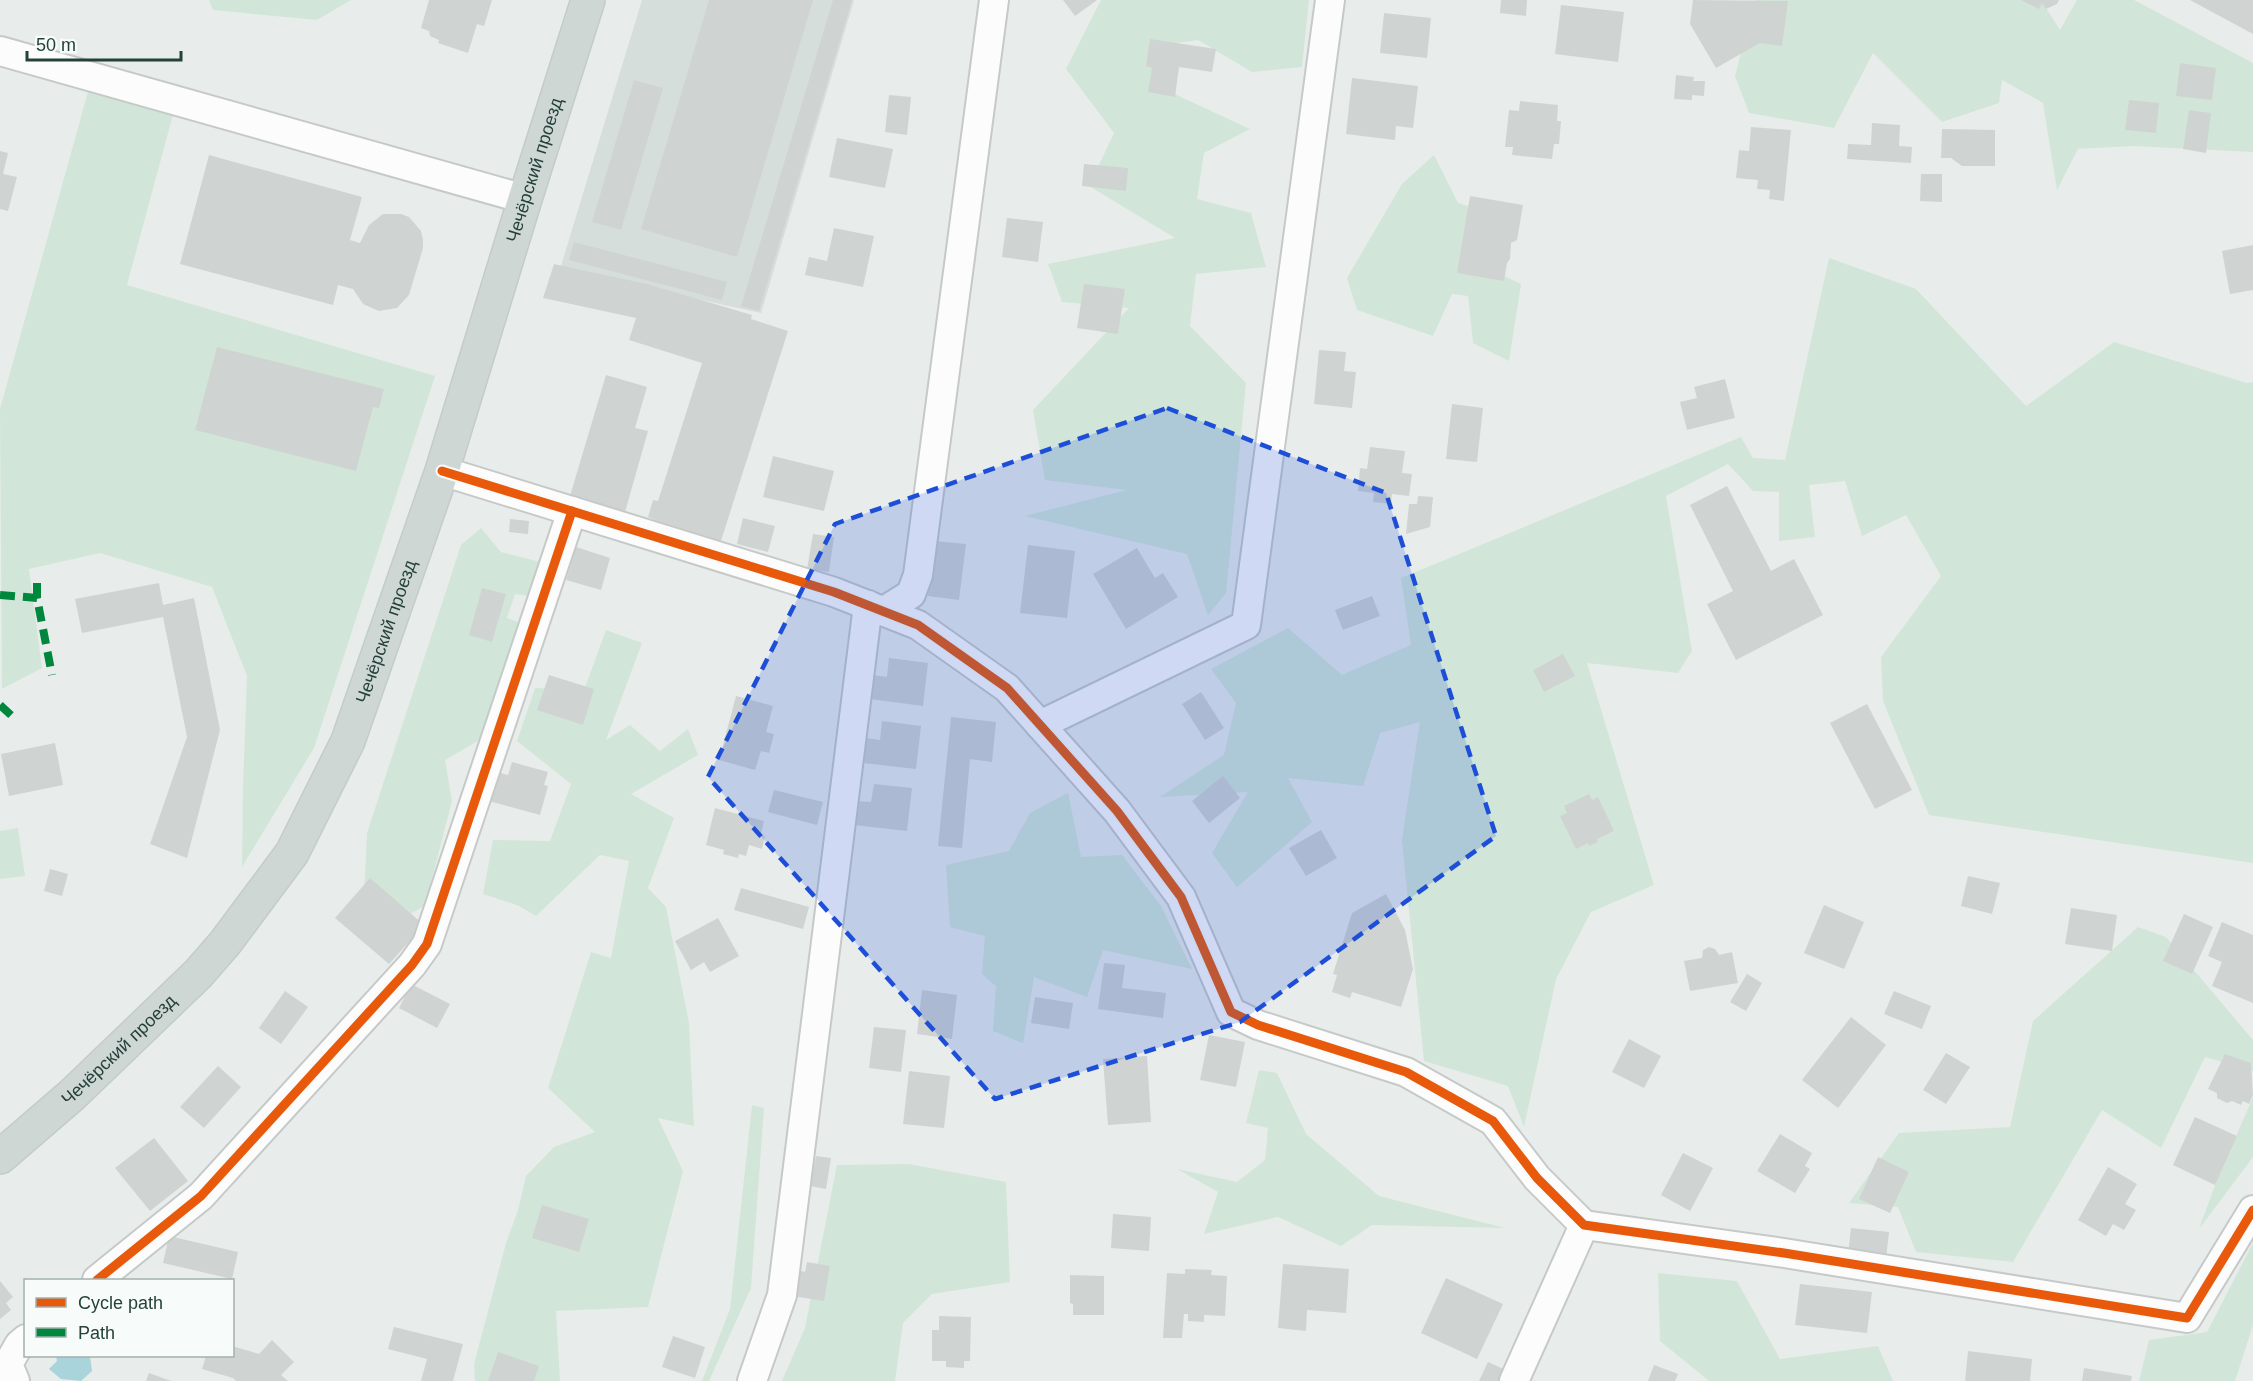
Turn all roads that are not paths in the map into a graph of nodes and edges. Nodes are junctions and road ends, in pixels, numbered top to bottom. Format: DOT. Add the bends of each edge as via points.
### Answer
graph roads {
  1 [pos="588,0"];
  2 [pos="994,0"];
  3 [pos="1330,0"];
  4 [pos="0,51"];
  5 [pos="525,199"];
  6 [pos="442,471"];
  7 [pos="572,511"];
  8 [pos="876,608"];
  9 [pos="1040,725"];
  10 [pos="0,1157"];
  11 [pos="2253,1210"];
  12 [pos="1584,1224"];
  13 [pos="99,1279"];
  14 [pos="24,1341"];
  15 [pos="15,1381"];
  16 [pos="752,1381"];
  17 [pos="1514,1381"];
  1 -- 5 [label="main road, Чечёрский проезд"];
  2 -- 8 [label="street" via="918,575 911,594"];
  3 -- 9 [label="street" via="1246,625"];
  4 -- 5 [label="street"];
  5 -- 6 [label="main road, Чечёрский проезд"];
  6 -- 7 [label="street"];
  6 -- 10 [label="main road, Чечёрский проезд" via="348,741 292,853 198,974 72,1095"];
  7 -- 8 [label="street"];
  7 -- 13 [label="street" via="427,944 201,1196"];
  8 -- 9 [label="street" via="918,625 1007,688"];
  8 -- 16 [label="street" via="782,1295"];
  9 -- 12 [label="street" via="1117,811 1181,897 1231,1012 1258,1025 1406,1072 1493,1121 1537,1178"];
  11 -- 12 [label="street" via="2187,1318 1784,1252"];
  12 -- 17 [label="street"];
  14 -- 15 [label="street" via="8,1364"];
}
